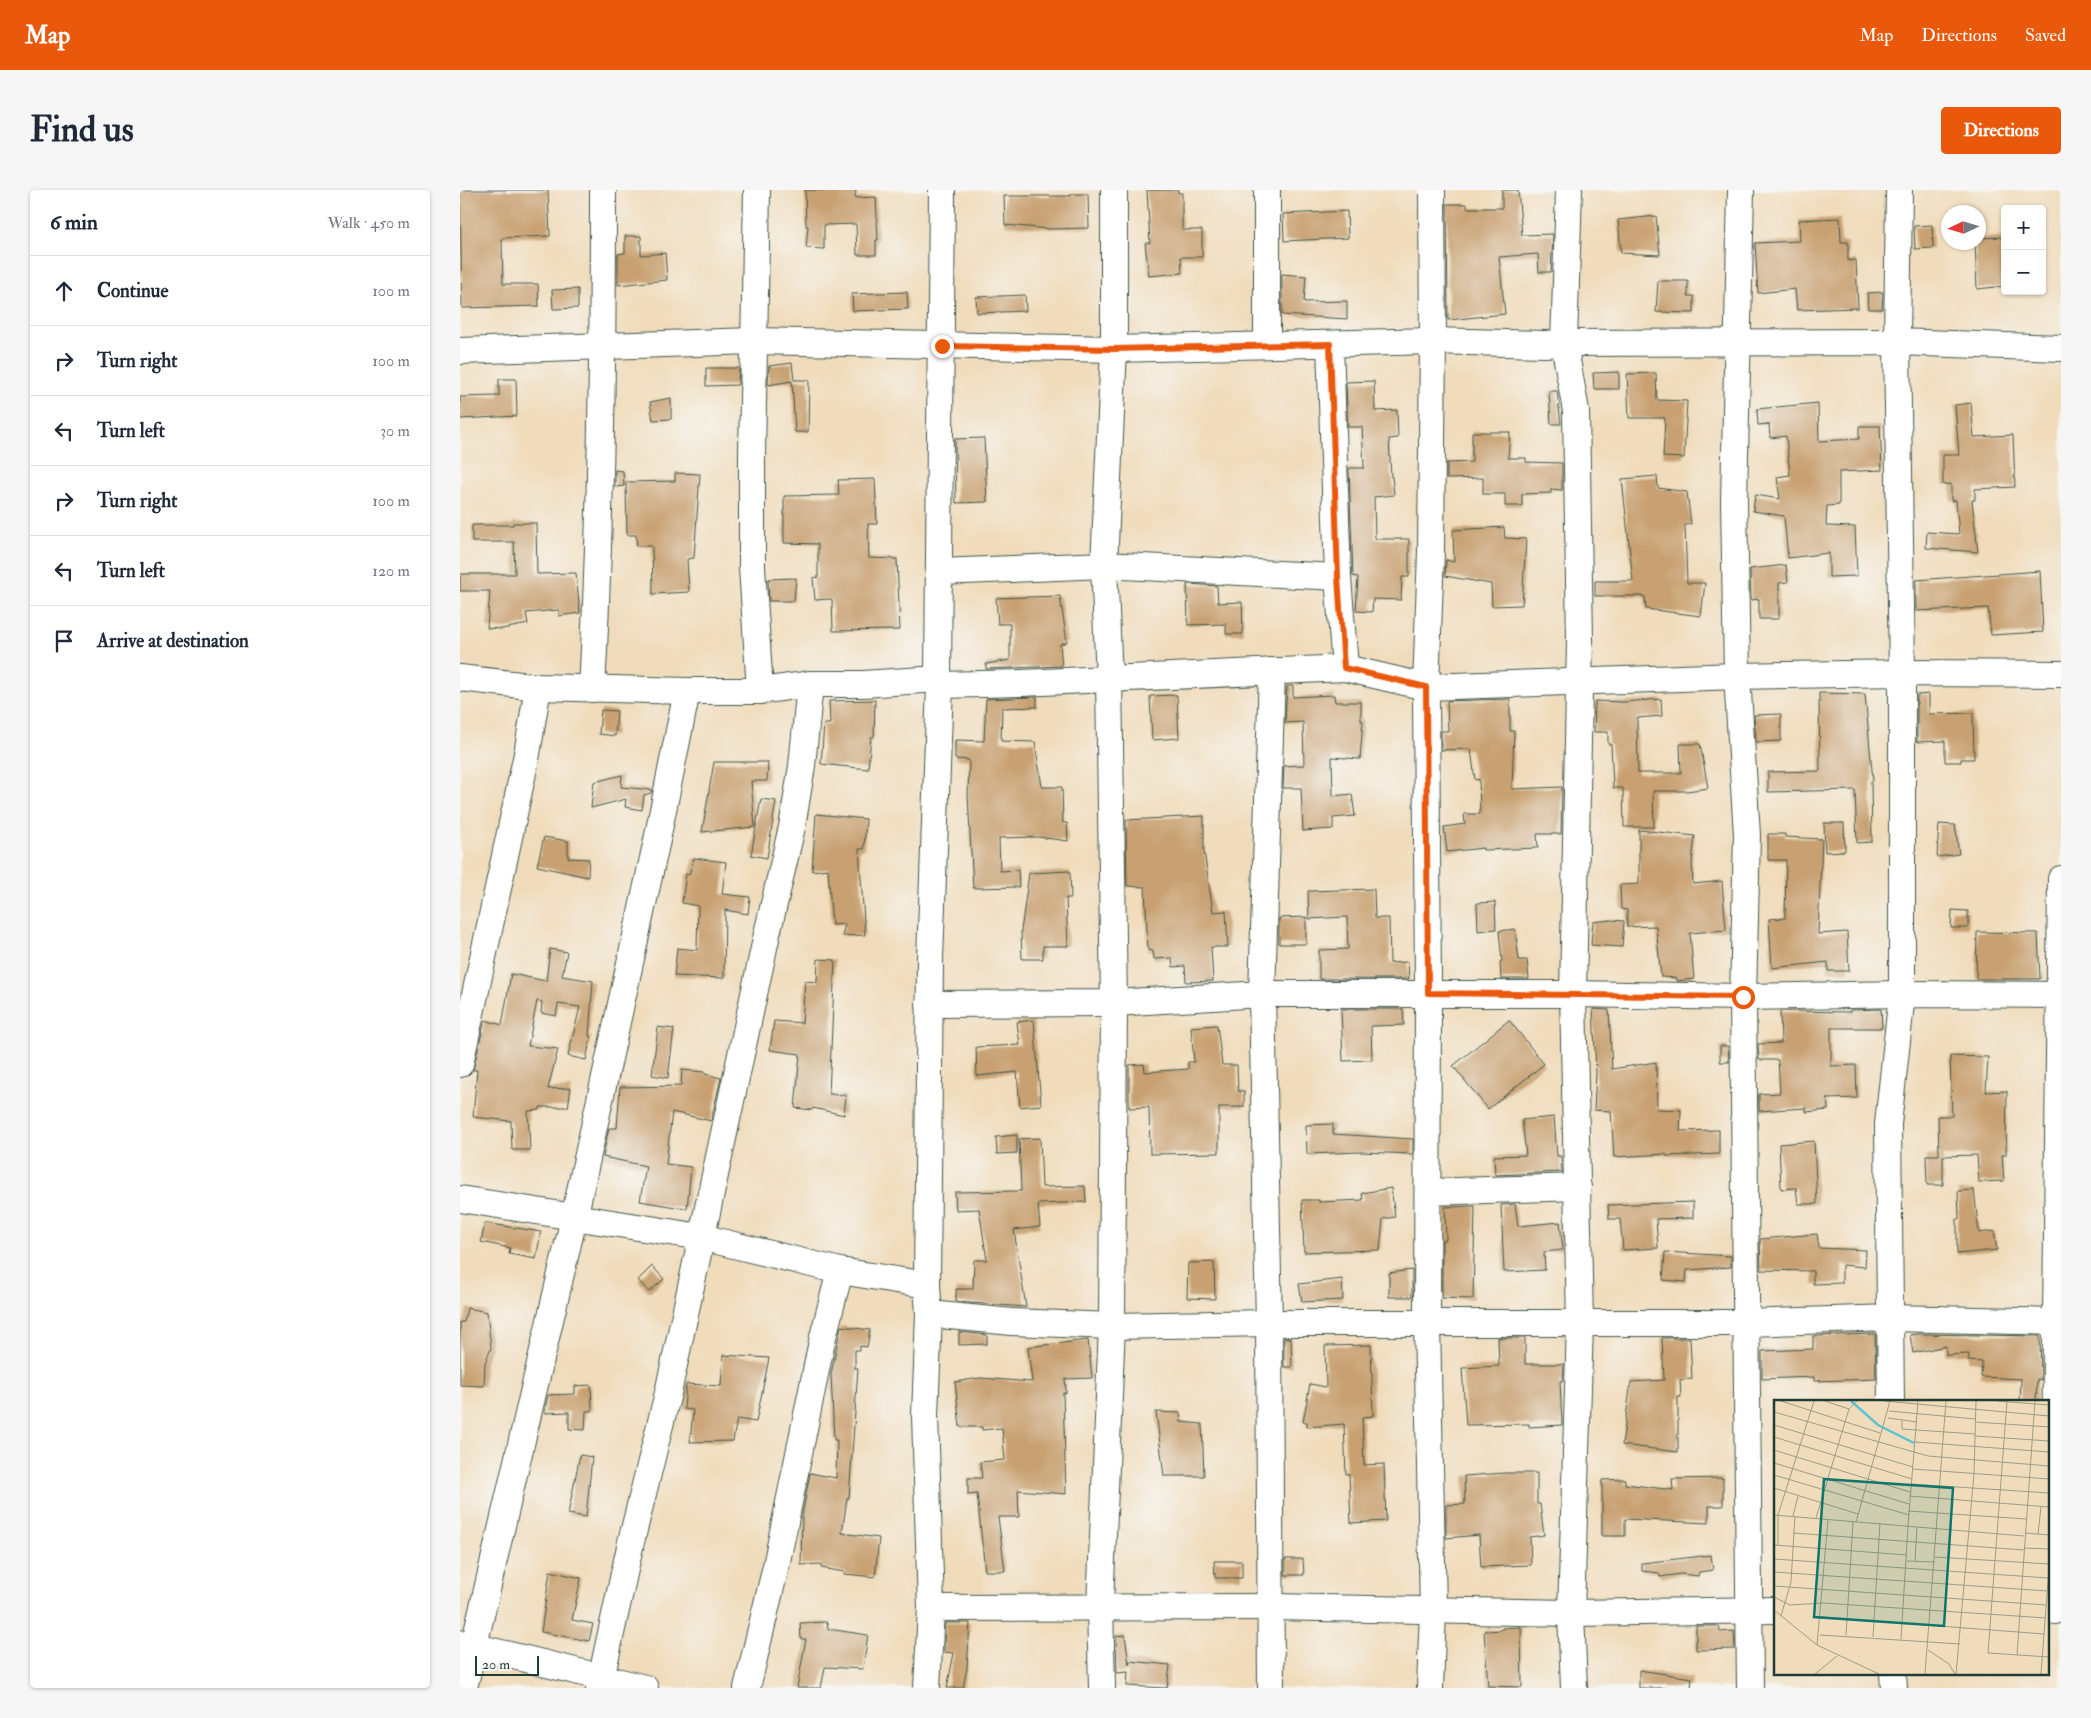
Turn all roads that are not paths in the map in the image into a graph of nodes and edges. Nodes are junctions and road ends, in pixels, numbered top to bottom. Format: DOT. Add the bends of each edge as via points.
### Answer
graph roads {
  1 [pos="603,190"];
  2 [pos="757,190"];
  3 [pos="942,190"];
  4 [pos="1114,190"];
  5 [pos="1267,190"];
  6 [pos="1432,190"];
  7 [pos="1568,190"];
  8 [pos="1741,190"];
  9 [pos="1899,190"];
  10 [pos="753,341"];
  11 [pos="1433,341"];
  12 [pos="1737,342"];
  13 [pos="1897,342"];
  14 [pos="1564,343"];
  15 [pos="1330,344"];
  16 [pos="1267,345"];
  17 [pos="604,346"];
  18 [pos="942,346"];
  19 [pos="2061,348"];
  20 [pos="1114,349"];
  21 [pos="460,351"];
  22 [pos="1104,565"];
  23 [pos="940,572"];
  24 [pos="1338,577"];
  25 [pos="1344,668"];
  26 [pos="1272,670"];
  27 [pos="1902,673"];
  28 [pos="2061,674"];
  29 [pos="1737,676"];
  30 [pos="460,678"];
  31 [pos="1110,680"];
  32 [pos="1579,680"];
  33 [pos="939,682"];
  34 [pos="810,684"];
  35 [pos="538,687"];
  36 [pos="1426,687"];
  37 [pos="592,689"];
  38 [pos="760,691"];
  39 [pos="686,692"];
  40 [pos="2061,879"];
  41 [pos="1428,993"];
  42 [pos="1262,994"];
  43 [pos="1573,994"];
  44 [pos="1902,994"];
  45 [pos="2060,995"];
  46 [pos="1743,997"];
  47 [pos="1114,1003"];
  48 [pos="929,1004"];
  49 [pos="460,1064"];
  50 [pos="1578,1187"];
  51 [pos="1428,1192"];
  52 [pos="460,1199"];
  53 [pos="574,1218"];
  54 [pos="701,1237"];
  55 [pos="840,1271"];
  56 [pos="927,1285"];
  57 [pos="928,1314"];
  58 [pos="1891,1318"];
  59 [pos="2058,1322"];
  60 [pos="1269,1323"];
  61 [pos="1427,1323"];
  62 [pos="1746,1323"];
  63 [pos="1580,1324"];
  64 [pos="1112,1326"];
  65 [pos="1891,1400"];
  66 [pos="1100,1606"];
  67 [pos="1272,1607"];
  68 [pos="932,1608"];
  69 [pos="1433,1610"];
  70 [pos="1774,1610"];
  71 [pos="2055,1611"];
  72 [pos="1749,1612"];
  73 [pos="1571,1613"];
  74 [pos="467,1644"];
  75 [pos="600,1683"];
  76 [pos="464,1688"];
  77 [pos="645,1688"];
  78 [pos="747,1688"];
  79 [pos="927,1688"];
  80 [pos="1102,1688"];
  81 [pos="1271,1688"];
  82 [pos="1430,1688"];
  83 [pos="1574,1688"];
  84 [pos="1750,1688"];
  1 -- 17 [label="street"];
  2 -- 10 [label="street"];
  3 -- 18 [label="street"];
  4 -- 20 [label="street"];
  5 -- 16 [label="street"];
  6 -- 11 [label="street"];
  7 -- 14 [label="street"];
  8 -- 12 [label="street"];
  9 -- 13 [label="street"];
  10 -- 17 [label="street"];
  10 -- 18 [label="street"];
  10 -- 38 [label="street" via="752,567"];
  11 -- 14 [label="street"];
  11 -- 15 [label="street"];
  11 -- 36 [label="street"];
  12 -- 13 [label="street"];
  12 -- 14 [label="street"];
  12 -- 29 [label="street" via="1734,501"];
  13 -- 19 [label="street"];
  13 -- 27 [label="street"];
  14 -- 32 [label="street" via="1576,410"];
  15 -- 16 [label="street"];
  15 -- 24 [label="street"];
  16 -- 20 [label="street"];
  17 -- 21 [label="street"];
  17 -- 37 [label="street"];
  18 -- 20 [label="street"];
  18 -- 23 [label="street"];
  20 -- 22 [label="street"];
  22 -- 23 [label="street"];
  22 -- 24 [label="street"];
  22 -- 31 [label="street"];
  23 -- 33 [label="street"];
  24 -- 25 [label="street"];
  25 -- 26 [label="street"];
  25 -- 36 [label="street"];
  26 -- 31 [label="street"];
  26 -- 42 [label="street"];
  27 -- 28 [label="street"];
  27 -- 29 [label="street"];
  27 -- 44 [label="street"];
  29 -- 32 [label="street"];
  29 -- 46 [label="street" via="1747,835"];
  30 -- 35 [label="street"];
  31 -- 33 [label="street"];
  31 -- 47 [label="street"];
  32 -- 36 [label="street"];
  32 -- 43 [label="street"];
  33 -- 34 [label="street"];
  33 -- 48 [label="street"];
  34 -- 38 [label="street"];
  34 -- 54 [label="street" via="792,827"];
  35 -- 37 [label="street"];
  35 -- 49 [label="street" via="527,754"];
  36 -- 41 [label="street"];
  37 -- 39 [label="street"];
  38 -- 39 [label="street"];
  39 -- 53 [label="street"];
  40 -- 45 [label="street"];
  41 -- 42 [label="street"];
  41 -- 43 [label="street"];
  41 -- 51 [label="street"];
  42 -- 47 [label="street"];
  42 -- 60 [label="street"];
  43 -- 46 [label="street"];
  43 -- 50 [label="street"];
  44 -- 45 [label="street"];
  44 -- 46 [label="street"];
  44 -- 58 [label="street" via="1888,1124"];
  45 -- 59 [label="street"];
  46 -- 62 [label="street"];
  47 -- 48 [label="street"];
  47 -- 64 [label="street"];
  48 -- 56 [label="street"];
  50 -- 51 [label="street"];
  50 -- 63 [label="street"];
  51 -- 61 [label="street"];
  52 -- 53 [label="street"];
  53 -- 54 [label="street"];
  53 -- 74 [label="street"];
  54 -- 55 [label="street"];
  54 -- 75 [label="street"];
  55 -- 56 [label="street"];
  55 -- 78 [label="street" via="822,1340 776,1566"];
  56 -- 57 [label="street"];
  57 -- 64 [label="street" via="1012,1322"];
  57 -- 68 [label="street" via="925,1415"];
  58 -- 59 [label="street"];
  58 -- 62 [label="street"];
  58 -- 65 [label="street"];
  59 -- 71 [label="street"];
  60 -- 61 [label="street"];
  60 -- 64 [label="street"];
  60 -- 67 [label="street"];
  61 -- 63 [label="street"];
  61 -- 69 [label="street"];
  62 -- 63 [label="street"];
  62 -- 72 [label="street"];
  63 -- 73 [label="street"];
  64 -- 66 [label="street"];
  66 -- 67 [label="street"];
  66 -- 68 [label="street"];
  66 -- 80 [label="street"];
  67 -- 69 [label="street"];
  67 -- 81 [label="street"];
  68 -- 79 [label="street"];
  69 -- 73 [label="street"];
  69 -- 82 [label="street"];
  70 -- 72 [label="street"];
  72 -- 73 [label="street"];
  72 -- 84 [label="street"];
  73 -- 83 [label="street"];
  74 -- 75 [label="street"];
  74 -- 76 [label="street"];
  75 -- 77 [label="street"];
}
